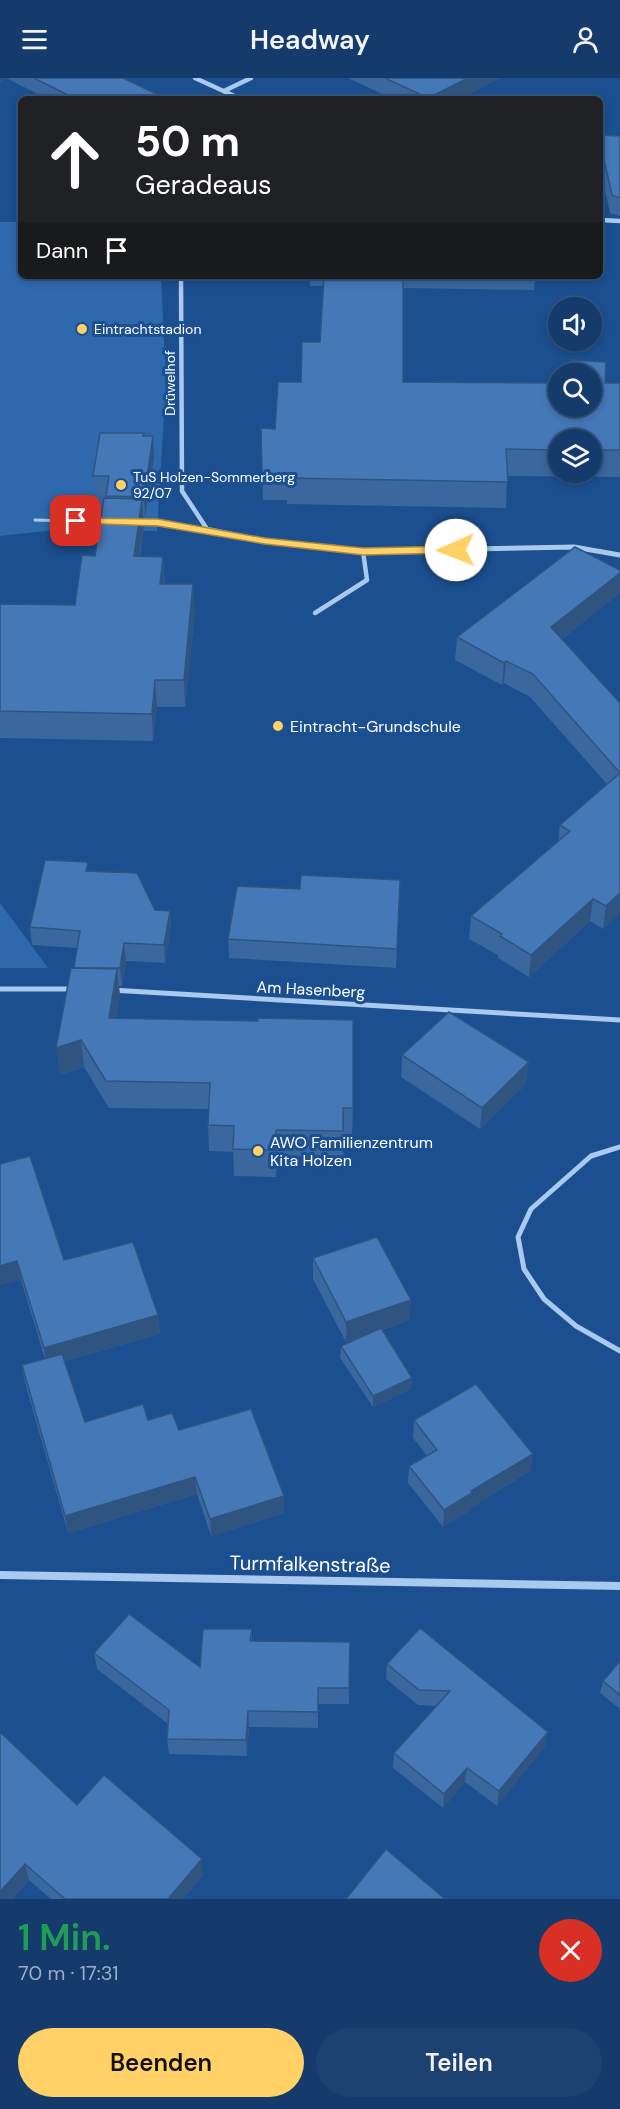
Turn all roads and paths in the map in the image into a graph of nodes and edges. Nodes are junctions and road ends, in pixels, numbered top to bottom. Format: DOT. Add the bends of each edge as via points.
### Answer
graph roads {
  1 [pos="195,78"];
  2 [pos="251,78"];
  3 [pos="224,91"];
  4 [pos="235,96"];
  5 [pos="603,220"];
  6 [pos="620,221"];
  7 [pos="181,279"];
  8 [pos="35,520"];
  9 [pos="113,522"];
  10 [pos="136,522"];
  11 [pos="207,529"];
  12 [pos="363,551"];
  13 [pos="620,555"];
  14 [pos="315,613"];
  15 [pos="0,989"];
  16 [pos="82,990"];
  17 [pos="103,990"];
  18 [pos="620,1020"];
  19 [pos="620,1147"];
  20 [pos="620,1351"];
  21 [pos="0,1575"];
  22 [pos="620,1586"];
  1 -- 3 [label="street"];
  2 -- 3 [label="street"];
  3 -- 4 [label="street"];
  5 -- 6 [label="street"];
  7 -- 11 [label="street, Drüwelhof" via="182,491"];
  8 -- 9 [label="lane"];
  10 -- 11 [label="lane"];
  11 -- 12 [label="street" via="265,541"];
  12 -- 13 [label="street" via="574,547"];
  12 -- 14 [label="lane" via="367,580"];
  15 -- 16 [label="street"];
  17 -- 18 [label="street, Am Hasenberg"];
  19 -- 20 [label="lane" via="591,1156 531,1209 518,1238 524,1269 544,1299 576,1326"];
  21 -- 22 [label="street, Turmfalkenstraße"];
}
